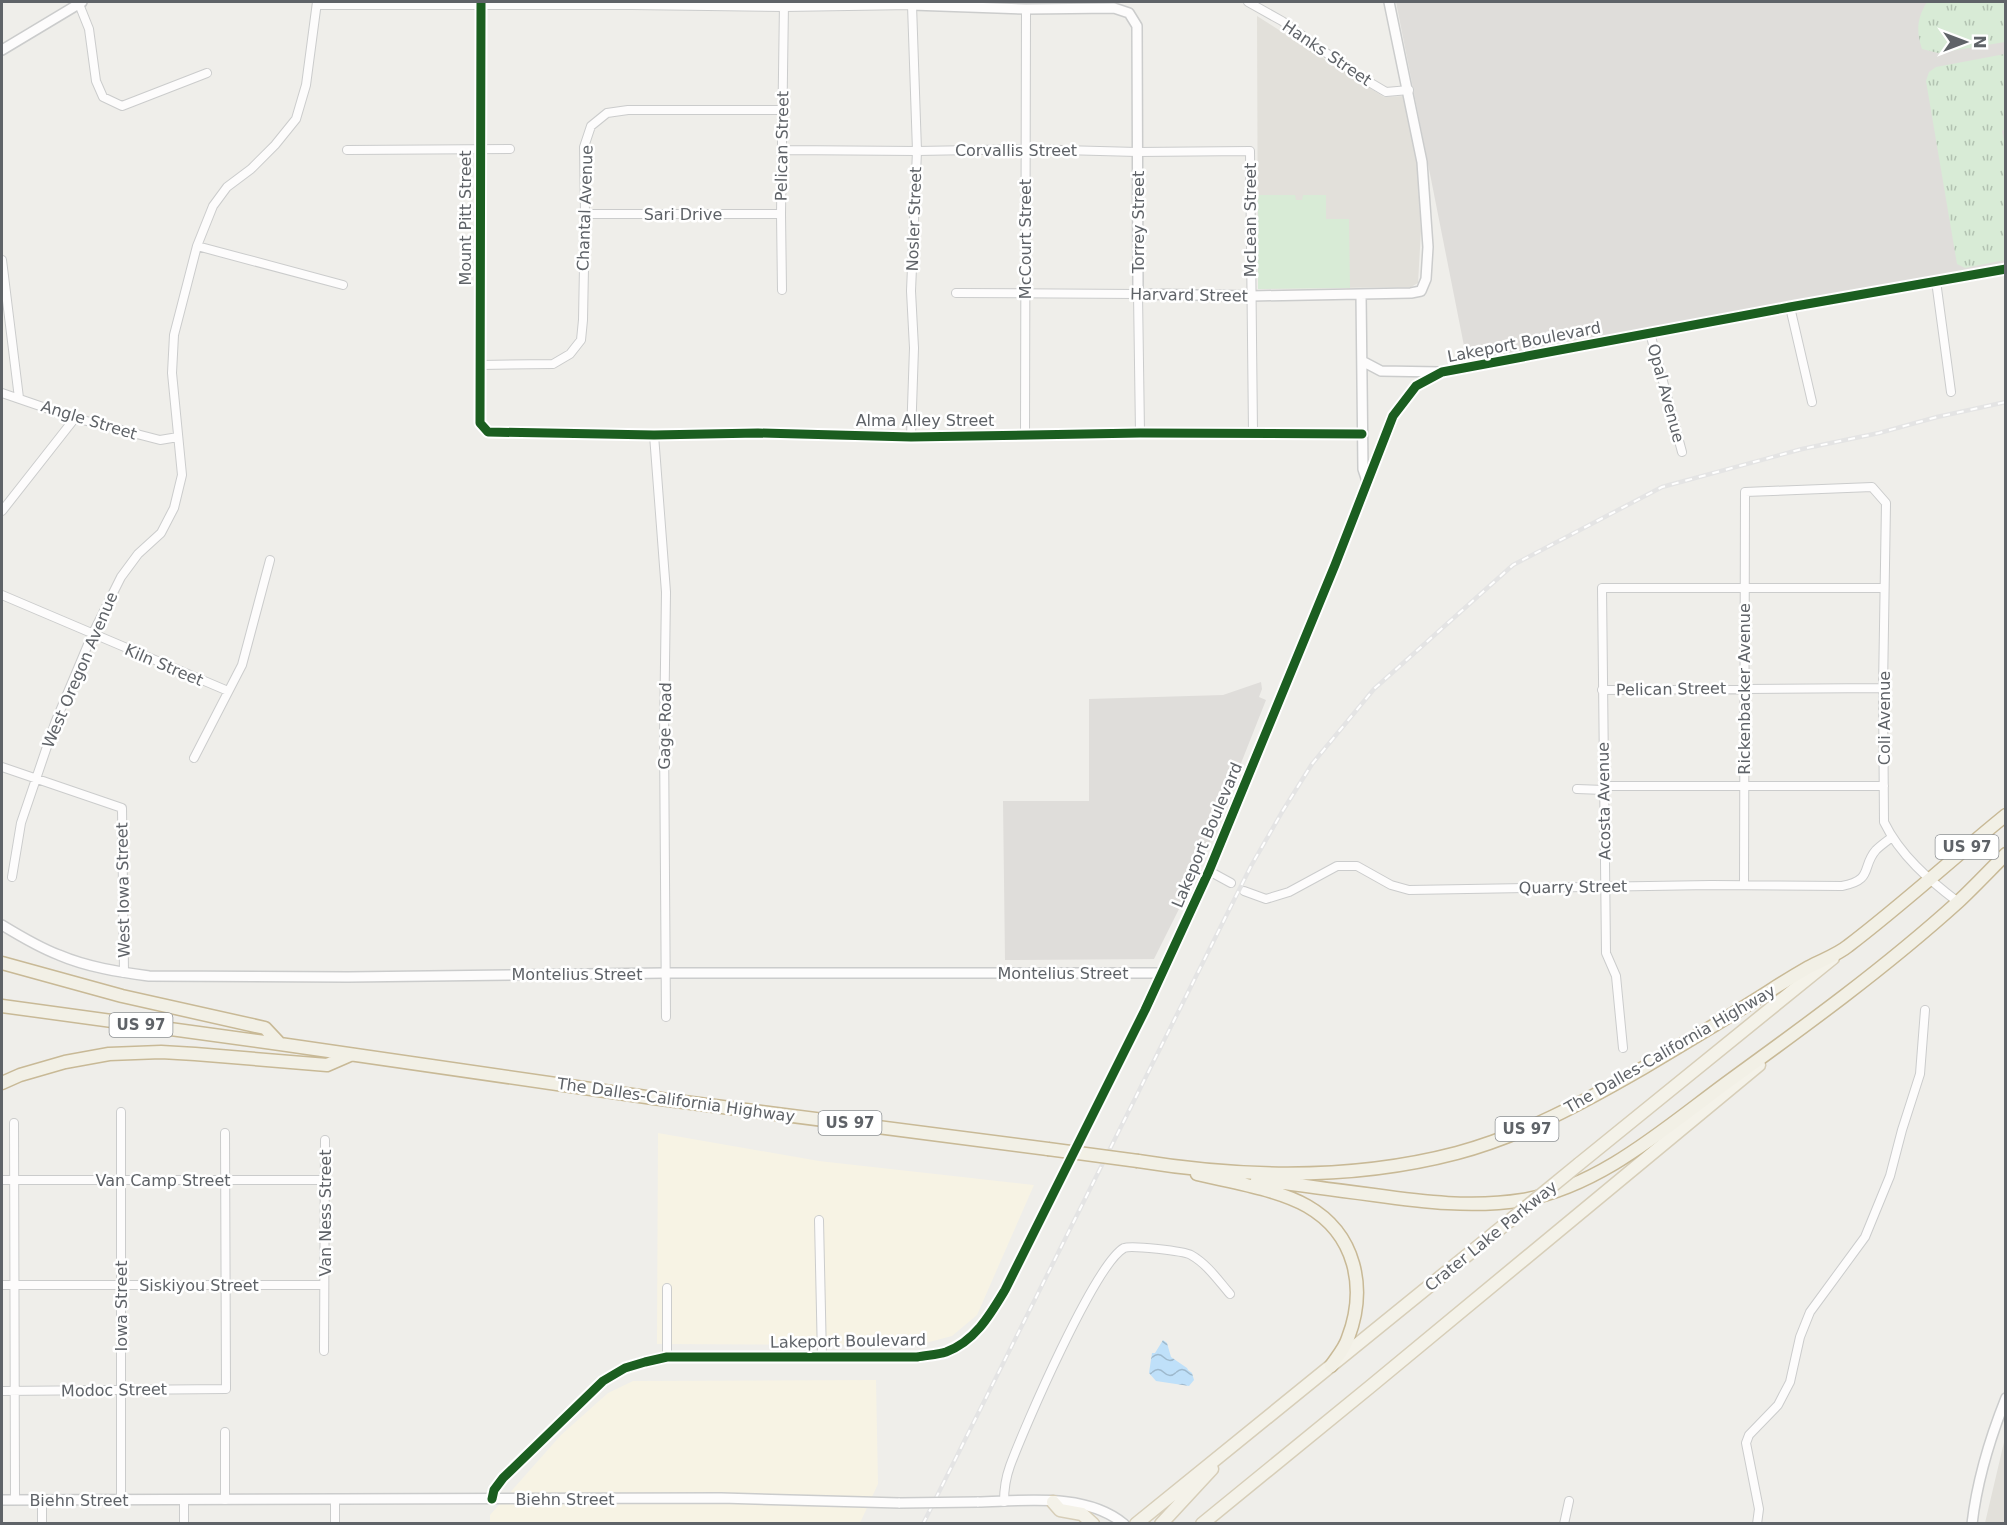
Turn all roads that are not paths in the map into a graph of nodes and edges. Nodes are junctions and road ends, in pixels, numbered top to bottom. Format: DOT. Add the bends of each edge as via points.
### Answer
graph roads {
  1 [pos="81,2"];
  2 [pos="1248,2"];
  3 [pos="1389,2"];
  4 [pos="317,3"];
  5 [pos="481,3"];
  6 [pos="632,3"];
  7 [pos="912,3"];
  8 [pos="784,4"];
  9 [pos="1026,9"];
  10 [pos="2,50"];
  11 [pos="207,73"];
  12 [pos="1408,90"];
  13 [pos="782,110"];
  14 [pos="1025,148"];
  15 [pos="480,149"];
  16 [pos="510,149"];
  17 [pos="347,150"];
  18 [pos="782,150"];
  19 [pos="917,151"];
  20 [pos="1250,151"];
  21 [pos="1137,152"];
  22 [pos="585,214"];
  23 [pos="781,214"];
  24 [pos="197,246"];
  25 [pos="2,260"];
  26 [pos="2006,269"];
  27 [pos="1936,281"];
  28 [pos="343,285"];
  29 [pos="782,290"];
  30 [pos="956,293"];
  31 [pos="1025,293"];
  32 [pos="1138,294"];
  33 [pos="1361,294"];
  34 [pos="1251,296"];
  35 [pos="1790,307"];
  36 [pos="1650,333"];
  37 [pos="1362,361"];
  38 [pos="480,366"];
  39 [pos="1442,372"];
  40 [pos="1951,392"];
  41 [pos="2,393"];
  42 [pos="19,398"];
  43 [pos="1812,402"];
  44 [pos="75,418"];
  45 [pos="488,432"];
  46 [pos="1253,432"];
  47 [pos="1140,433"];
  48 [pos="1025,434"];
  49 [pos="1362,434"];
  50 [pos="654,435"];
  51 [pos="178,437"];
  52 [pos="911,437"];
  53 [pos="1682,452"];
  54 [pos="1367,481"];
  55 [pos="1745,492"];
  56 [pos="2,511"];
  57 [pos="270,560"];
  58 [pos="1744,587"];
  59 [pos="1884,588"];
  60 [pos="2,595"];
  61 [pos="92,635"];
  62 [pos="1883,687"];
  63 [pos="1744,688"];
  64 [pos="1602,690"];
  65 [pos="228,691"];
  66 [pos="194,758"];
  67 [pos="2,767"];
  68 [pos="36,779"];
  69 [pos="1884,786"];
  70 [pos="1745,787"];
  71 [pos="1604,788"];
  72 [pos="1577,789"];
  73 [pos="2006,815"];
  74 [pos="1892,837"];
  75 [pos="2006,854"];
  76 [pos="1209,871"];
  77 [pos="12,877"];
  78 [pos="1928,879"];
  79 [pos="1231,883"];
  80 [pos="1744,885"];
  81 [pos="1605,887"];
  82 [pos="1244,891"];
  83 [pos="1958,902"];
  84 [pos="2,925"];
  85 [pos="1846,948"];
  86 [pos="2,963"];
  87 [pos="124,973"];
  88 [pos="664,973"];
  89 [pos="1162,973"];
  90 [pos="2,1006"];
  91 [pos="1925,1010"];
  92 [pos="666,1017"];
  93 [pos="1813,1020"];
  94 [pos="280,1044"];
  95 [pos="1623,1048"];
  96 [pos="350,1055"];
  97 [pos="2,1083"];
  98 [pos="121,1112"];
  99 [pos="14,1123"];
  100 [pos="225,1133"];
  101 [pos="325,1140"];
  102 [pos="1167,1166"];
  103 [pos="226,1179"];
  104 [pos="2,1180"];
  105 [pos="14,1180"];
  106 [pos="121,1180"];
  107 [pos="325,1180"];
  108 [pos="819,1220"];
  109 [pos="15,1284"];
  110 [pos="226,1284"];
  111 [pos="2,1285"];
  112 [pos="120,1285"];
  113 [pos="324,1285"];
  114 [pos="667,1288"];
  115 [pos="1230,1294"];
  116 [pos="324,1351"];
  117 [pos="667,1358"];
  118 [pos="822,1358"];
  119 [pos="1331,1366"];
  120 [pos="121,1389"];
  121 [pos="2,1391"];
  122 [pos="15,1391"];
  123 [pos="2006,1398"];
  124 [pos="225,1432"];
  125 [pos="1222,1453"];
  126 [pos="492,1499"];
  127 [pos="2,1500"];
  128 [pos="15,1500"];
  129 [pos="42,1500"];
  130 [pos="121,1500"];
  131 [pos="184,1500"];
  132 [pos="225,1500"];
  133 [pos="335,1500"];
  134 [pos="1569,1501"];
  135 [pos="1004,1502"];
  136 [pos="1053,1502"];
  137 [pos="42,1524"];
  138 [pos="184,1524"];
  139 [pos="336,1524"];
  140 [pos="1094,1524"];
  141 [pos="1124,1524"];
  142 [pos="1136,1524"];
  143 [pos="1161,1524"];
  144 [pos="1202,1524"];
  145 [pos="1564,1524"];
  146 [pos="1757,1524"];
  147 [pos="1972,1524"];
  1 -- 10 [label="street"];
  1 -- 11 [label="street" via="96,81 103,97 122,106"];
  2 -- 12 [label="street, Hanks Street" via="1386,92"];
  3 -- 12 [label="street"];
  4 -- 5 [label="street"];
  4 -- 24 [label="street, West Oregon Avenue" via="306,85 296,119 251,170 227,187 213,206"];
  5 -- 6 [label="street"];
  5 -- 15 [label="street, Mount Pitt Street"];
  6 -- 8 [label="street"];
  7 -- 8 [label="street"];
  7 -- 9 [label="street"];
  7 -- 19 [label="street, Nosler Street"];
  8 -- 13 [label="street, Pelican Street"];
  9 -- 14 [label="street, McCourt Street"];
  9 -- 21 [label="street, Torrey Street" via="1114,9 1129,13 1137,26"];
  12 -- 33 [label="street, Harvard Street" via="1422,162 1428,247 1426,279 1421,291"];
  13 -- 18 [label="street, Pelican Street"];
  13 -- 22 [label="street, Chantal Avenue" via="607,113 591,126 584,147"];
  14 -- 19 [label="street, Corvallis Street"];
  14 -- 21 [label="street, Corvallis Street"];
  14 -- 31 [label="street, McCourt Street"];
  15 -- 16 [label="street"];
  15 -- 17 [label="street"];
  15 -- 38 [label="street, Mount Pitt Street"];
  18 -- 19 [label="street, Corvallis Street"];
  18 -- 23 [label="street, Pelican Street"];
  19 -- 52 [label="street, Nosler Street" via="911,291"];
  20 -- 21 [label="street, Corvallis Street"];
  20 -- 34 [label="street, McLean Street"];
  21 -- 32 [label="street, Torrey Street"];
  22 -- 23 [label="street, Sari Drive"];
  22 -- 38 [label="street, Chantal Avenue" via="581,340 570,354 553,364"];
  23 -- 29 [label="street, Pelican Street"];
  24 -- 28 [label="street"];
  24 -- 51 [label="street, West Oregon Avenue" via="174,335 172,373"];
  25 -- 42 [label="street"];
  26 -- 27 [label="street, Lakeport Boulevard"];
  27 -- 35 [label="street, Lakeport Boulevard"];
  27 -- 40 [label="street"];
  30 -- 31 [label="street, Harvard Street"];
  31 -- 32 [label="street, Harvard Street"];
  31 -- 48 [label="street, McCourt Street"];
  32 -- 34 [label="street, Harvard Street"];
  32 -- 47 [label="street, Torrey Street"];
  33 -- 34 [label="street, Harvard Street"];
  33 -- 37 [label="street"];
  34 -- 46 [label="street, McLean Street"];
  35 -- 36 [label="street, Lakeport Boulevard"];
  35 -- 43 [label="street"];
  36 -- 39 [label="street, Lakeport Boulevard"];
  36 -- 53 [label="street, Opal Avenue"];
  37 -- 39 [label="street" via="1381,371"];
  37 -- 49 [label="street"];
  38 -- 45 [label="street, Mount Pitt Street" via="480,423"];
  39 -- 54 [label="street, Lakeport Boulevard" via="1416,386 1393,416"];
  41 -- 42 [label="street, Angle Street"];
  42 -- 44 [label="street, Angle Street"];
  44 -- 51 [label="street, Angle Street" via="160,440"];
  44 -- 56 [label="street"];
  45 -- 50 [label="street, Alma Alley Street"];
  46 -- 47 [label="street, Alma Alley Street"];
  46 -- 49 [label="street, Alma Alley Street"];
  47 -- 48 [label="street, Alma Alley Street"];
  48 -- 52 [label="street, Alma Alley Street"];
  49 -- 54 [label="street"];
  50 -- 52 [label="street, Alma Alley Street"];
  50 -- 88 [label="street, Gage Road" via="666,592"];
  51 -- 61 [label="street, West Oregon Avenue" via="182,475 174,508 160,533 121,577"];
  54 -- 76 [label="street, Lakeport Boulevard"];
  55 -- 58 [label="street, Rickenbacker Avenue"];
  55 -- 59 [label="street, Coli Avenue" via="1872,487 1886,503"];
  57 -- 65 [label="street" via="242,665"];
  58 -- 59 [label="street"];
  58 -- 63 [label="street, Rickenbacker Avenue"];
  58 -- 64 [label="street, Acosta Avenue" via="1602,588"];
  59 -- 62 [label="street, Coli Avenue"];
  60 -- 61 [label="street, Kiln Street"];
  61 -- 65 [label="street, Kiln Street"];
  61 -- 68 [label="street, West Oregon Avenue"];
  62 -- 63 [label="street, Pelican Street"];
  62 -- 69 [label="street, Coli Avenue"];
  63 -- 64 [label="street, Pelican Street"];
  63 -- 70 [label="street, Rickenbacker Avenue"];
  64 -- 71 [label="street, Acosta Avenue"];
  65 -- 66 [label="street"];
  67 -- 68 [label="street"];
  68 -- 77 [label="street, West Oregon Avenue" via="21,823"];
  68 -- 87 [label="street, West Iowa Street" via="122,808"];
  69 -- 70 [label="street"];
  69 -- 74 [label="street, Coli Avenue" via="1884,822"];
  70 -- 71 [label="street"];
  70 -- 80 [label="street, Rickenbacker Avenue"];
  71 -- 72 [label="street"];
  71 -- 81 [label="street, Acosta Avenue"];
  73 -- 78 [label="highway, The Dalles-California Highway / US 97"];
  74 -- 78 [label="street, Coli Avenue"];
  74 -- 80 [label="street, Quarry Street" via="1875,851 1867,871 1856,883"];
  75 -- 83 [label="highway, US 97"];
  76 -- 79 [label="street"];
  76 -- 89 [label="street, Lakeport Boulevard"];
  78 -- 83 [label="street, Coli Avenue"];
  78 -- 85 [label="highway, The Dalles-California Highway / US 97"];
  80 -- 81 [label="street, Quarry Street"];
  81 -- 82 [label="street, Quarry Street" via="1409,890 1391,885 1357,866 1336,866 1289,892 1266,899"];
  81 -- 95 [label="street, Acosta Avenue" via="1606,953 1616,976"];
  83 -- 93 [label="highway, US 97"];
  84 -- 87 [label="street, Montelius Street" via="60,956"];
  85 -- 102 [label="highway, The Dalles-California Highway / US 97" via="1618,1082 1504,1139 1456,1154 1329,1174"];
  85 -- 119 [label="main road, Crater Lake Parkway, bridge"];
  86 -- 94 [label="highway" via="122,996 265,1028"];
  87 -- 88 [label="street, Montelius Street" via="178,977"];
  88 -- 89 [label="street, Montelius Street"];
  88 -- 92 [label="street, Gage Road"];
  89 -- 118 [label="street, Lakeport Boulevard" via="988,1319 968,1340 946,1352 917,1357"];
  90 -- 94 [label="highway, The Dalles-California Highway / US 97"];
  91 -- 146 [label="street" via="1920,1074 1886,1186 1865,1237 1810,1312 1790,1382 1778,1406 1746,1443 1759,1509"];
  93 -- 102 [label="highway, US 97" via="1612,1164 1561,1189 1524,1199 1431,1203"];
  93 -- 144 [label="main road"];
  94 -- 96 [label="highway, The Dalles-California Highway / US 97"];
  96 -- 97 [label="highway" via="327,1065 160,1052 109,1054 65,1062"];
  96 -- 102 [label="highway, The Dalles-California Highway / US 97, bridge"];
  98 -- 106 [label="street, Iowa Street"];
  99 -- 105 [label="street"];
  100 -- 103 [label="street"];
  101 -- 107 [label="street, Van Ness Street"];
  102 -- 119 [label="highway" via="1280,1195 1308,1206 1329,1223 1346,1244 1358,1291 1348,1340"];
  103 -- 106 [label="street, Van Camp Street"];
  103 -- 107 [label="street, Van Camp Street"];
  103 -- 110 [label="street"];
  104 -- 105 [label="street, Van Camp Street"];
  105 -- 106 [label="street, Van Camp Street"];
  105 -- 109 [label="street"];
  106 -- 112 [label="street, Iowa Street"];
  107 -- 113 [label="street, Van Ness Street"];
  108 -- 118 [label="street"];
  109 -- 111 [label="street, Siskiyou Street"];
  109 -- 112 [label="street, Siskiyou Street"];
  109 -- 122 [label="street"];
  110 -- 112 [label="street, Siskiyou Street"];
  110 -- 113 [label="street, Siskiyou Street"];
  110 -- 120 [label="street, Modoc Street" via="226,1389"];
  112 -- 120 [label="street, Iowa Street"];
  113 -- 116 [label="street, Van Ness Street"];
  114 -- 117 [label="street"];
  115 -- 135 [label="street" via="1190,1254 1126,1247 1114,1255 1096,1282 1030,1415 1009,1468"];
  117 -- 118 [label="street, Lakeport Boulevard"];
  117 -- 126 [label="street, Lakeport Boulevard" via="625,1368 603,1381 496,1485"];
  119 -- 125 [label="main road, Crater Lake Parkway"];
  120 -- 122 [label="street, Modoc Street"];
  120 -- 130 [label="street, Iowa Street"];
  121 -- 122 [label="street, Modoc Street"];
  122 -- 128 [label="street"];
  123 -- 147 [label="street" via="1988,1451"];
  124 -- 132 [label="street"];
  125 -- 142 [label="main road, Crater Lake Parkway"];
  125 -- 143 [label="main road" via="1209,1473"];
  126 -- 133 [label="street, Biehn Street"];
  126 -- 135 [label="street, Biehn Street, bridge"];
  127 -- 128 [label="street, Biehn Street"];
  128 -- 129 [label="street, Biehn Street"];
  129 -- 130 [label="street, Biehn Street"];
  129 -- 137 [label="street"];
  130 -- 131 [label="street, Biehn Street"];
  131 -- 132 [label="street, Biehn Street"];
  131 -- 138 [label="street"];
  132 -- 133 [label="street, Biehn Street"];
  133 -- 139 [label="street"];
  134 -- 145 [label="street"];
  135 -- 136 [label="street, Biehn Street"];
  136 -- 140 [label="main road" via="1060,1510 1082,1514"];
  136 -- 141 [label="street, Biehn Street" via="1095,1507"];
}
